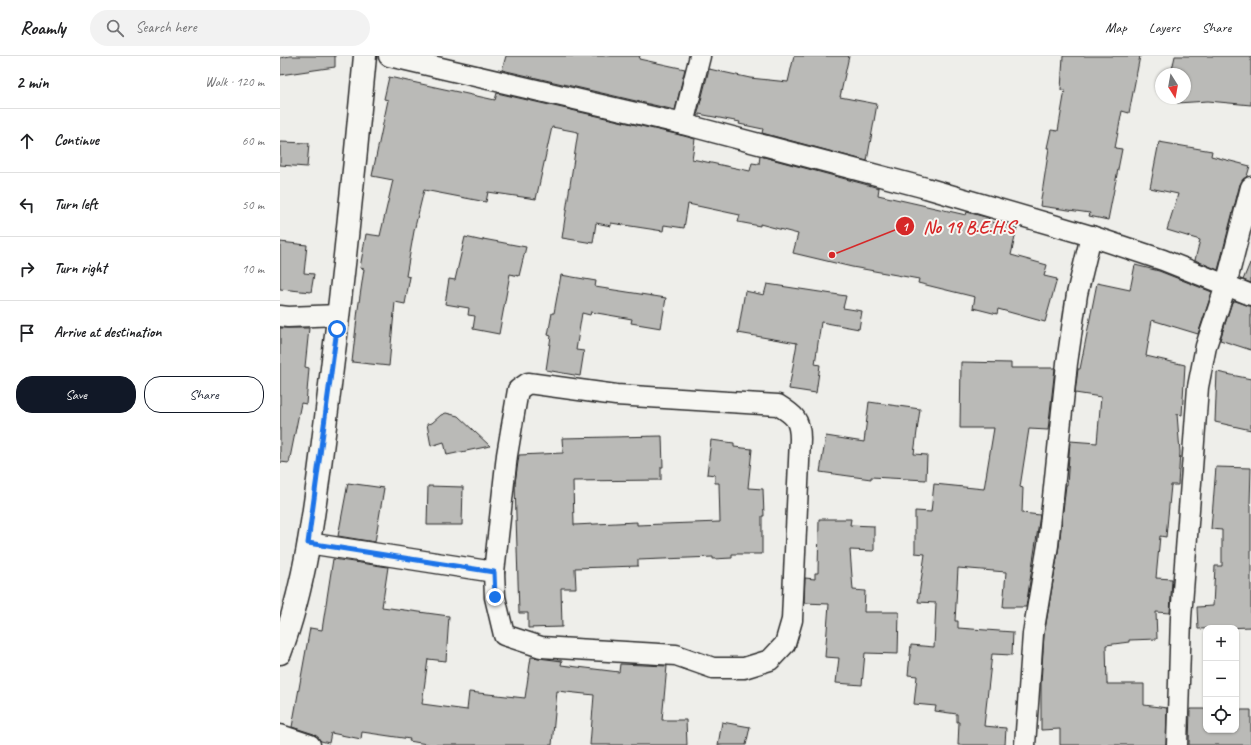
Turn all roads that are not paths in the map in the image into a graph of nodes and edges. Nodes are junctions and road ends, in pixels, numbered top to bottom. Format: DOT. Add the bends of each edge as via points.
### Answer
graph roads {
  1 [pos="365,56"];
  2 [pos="389,56"];
  3 [pos="700,56"];
  4 [pos="683,124"];
  5 [pos="1251,187"];
  6 [pos="1091,236"];
  7 [pos="1226,285"];
  8 [pos="1251,296"];
  9 [pos="339,315"];
  10 [pos="280,316"];
  11 [pos="308,543"];
  12 [pos="494,572"];
  13 [pos="280,653"];
  14 [pos="280,735"];
  15 [pos="310,745"];
  16 [pos="1025,745"];
  17 [pos="1177,745"];
  1 -- 9 [label="street"];
  2 -- 4 [label="street"];
  3 -- 4 [label="street"];
  4 -- 6 [label="street" via="926,188"];
  5 -- 7 [label="street"];
  6 -- 7 [label="street" via="1163,260"];
  6 -- 16 [label="street" via="1077,294 1067,363 1048,545 1033,634"];
  7 -- 8 [label="street"];
  7 -- 17 [label="street" via="1206,346 1198,387 1182,618"];
  9 -- 10 [label="street"];
  9 -- 11 [label="street"];
  11 -- 12 [label="street"];
  11 -- 13 [label="street" via="292,616"];
  12 -- 12 [label="street" via="507,455 518,390 528,382 616,395 778,405 794,415 800,428 800,439 792,620 786,644 770,660 744,668 713,668 676,655 541,646 504,635 495,597"];
  14 -- 15 [label="street"];
}
